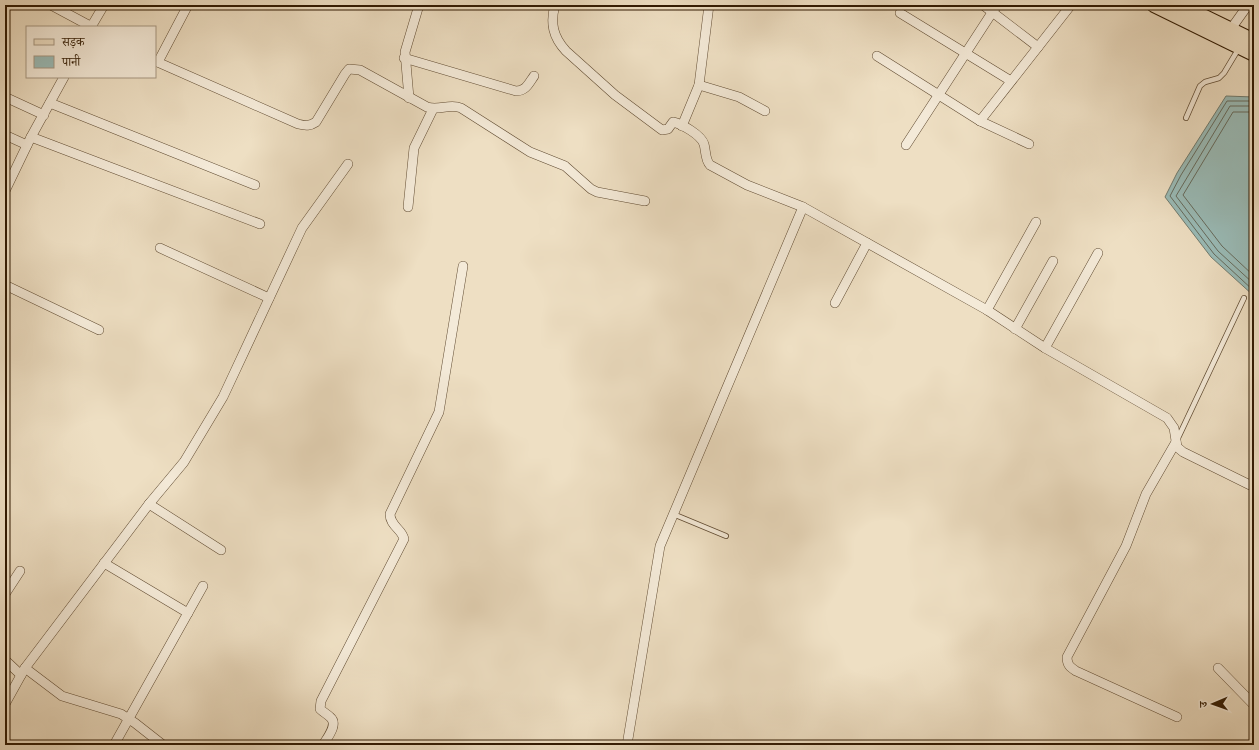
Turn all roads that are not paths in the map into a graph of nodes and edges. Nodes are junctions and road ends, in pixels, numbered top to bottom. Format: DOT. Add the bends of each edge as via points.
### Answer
graph roads {
  1 [pos="51,5"];
  2 [pos="104,5"];
  3 [pos="188,5"];
  4 [pos="419,5"];
  5 [pos="555,5"];
  6 [pos="709,5"];
  7 [pos="983,5"];
  8 [pos="1071,5"];
  9 [pos="1154,5"];
  10 [pos="1180,5"];
  11 [pos="1248,5"];
  12 [pos="994,8"];
  13 [pos="900,13"];
  14 [pos="90,26"];
  15 [pos="93,26"];
  16 [pos="1228,35"];
  17 [pos="1247,42"];
  18 [pos="1038,47"];
  19 [pos="966,53"];
  20 [pos="1254,54"];
  21 [pos="877,56"];
  22 [pos="404,58"];
  23 [pos="156,62"];
  24 [pos="534,76"];
  25 [pos="63,78"];
  26 [pos="1011,81"];
  27 [pos="700,85"];
  28 [pos="939,94"];
  29 [pos="5,97"];
  30 [pos="409,98"];
  31 [pos="50,103"];
  32 [pos="432,109"];
  33 [pos="765,110"];
  34 [pos="44,115"];
  35 [pos="1186,118"];
  36 [pos="980,121"];
  37 [pos="682,126"];
  38 [pos="5,135"];
  39 [pos="29,141"];
  40 [pos="1029,144"];
  41 [pos="906,145"];
  42 [pos="348,164"];
  43 [pos="255,184"];
  44 [pos="5,191"];
  45 [pos="645,201"];
  46 [pos="408,207"];
  47 [pos="803,207"];
  48 [pos="1036,222"];
  49 [pos="260,224"];
  50 [pos="867,243"];
  51 [pos="160,248"];
  52 [pos="1098,253"];
  53 [pos="1053,261"];
  54 [pos="463,266"];
  55 [pos="5,285"];
  56 [pos="269,298"];
  57 [pos="1244,298"];
  58 [pos="835,303"];
  59 [pos="987,310"];
  60 [pos="1015,329"];
  61 [pos="99,330"];
  62 [pos="1045,348"];
  63 [pos="1176,442"];
  64 [pos="1254,487"];
  65 [pos="149,504"];
  66 [pos="673,514"];
  67 [pos="726,536"];
  68 [pos="221,550"];
  69 [pos="104,563"];
  70 [pos="20,571"];
  71 [pos="203,586"];
  72 [pos="5,594"];
  73 [pos="188,613"];
  74 [pos="5,660"];
  75 [pos="1218,668"];
  76 [pos="23,672"];
  77 [pos="5,704"];
  78 [pos="1254,705"];
  79 [pos="1177,717"];
  80 [pos="128,718"];
  81 [pos="114,745"];
  82 [pos="163,745"];
  83 [pos="323,745"];
  84 [pos="627,745"];
  1 -- 14 [label="street"];
  2 -- 15 [label="street"];
  3 -- 23 [label="street"];
  4 -- 22 [label="street"];
  5 -- 37 [label="street" via="553,28 566,51 615,95 662,130 668,129 673,122"];
  6 -- 27 [label="street"];
  7 -- 12 [label="street"];
  8 -- 18 [label="street"];
  9 -- 16 [label="main road"];
  10 -- 16 [label="main road"];
  11 -- 16 [label="street"];
  12 -- 18 [label="street"];
  12 -- 19 [label="street"];
  13 -- 19 [label="street"];
  16 -- 17 [label="main road"];
  17 -- 20 [label="main road"];
  17 -- 35 [label="lane" via="1219,78 1200,86"];
  18 -- 26 [label="street"];
  19 -- 26 [label="street"];
  19 -- 28 [label="street"];
  21 -- 28 [label="street"];
  22 -- 24 [label="street" via="516,91 526,88"];
  22 -- 30 [label="street"];
  23 -- 30 [label="street" via="305,126 311,126 316,122 349,69 360,70"];
  25 -- 31 [label="street"];
  26 -- 36 [label="street"];
  27 -- 33 [label="street" via="739,97"];
  27 -- 37 [label="street"];
  28 -- 36 [label="street"];
  28 -- 41 [label="street"];
  29 -- 34 [label="street"];
  30 -- 32 [label="street"];
  31 -- 34 [label="street"];
  31 -- 43 [label="street"];
  32 -- 45 [label="street" via="451,106 461,108 530,152 565,166 591,189"];
  32 -- 46 [label="street" via="414,148"];
  34 -- 39 [label="street"];
  36 -- 40 [label="street"];
  37 -- 47 [label="street" via="702,140 710,165 746,185"];
  38 -- 39 [label="street"];
  39 -- 44 [label="street"];
  39 -- 49 [label="street"];
  42 -- 56 [label="street" via="302,228"];
  47 -- 50 [label="street"];
  47 -- 66 [label="street"];
  48 -- 59 [label="street"];
  50 -- 58 [label="street"];
  50 -- 59 [label="street"];
  51 -- 56 [label="street"];
  52 -- 62 [label="street"];
  53 -- 60 [label="street"];
  54 -- 83 [label="street" via="439,412 390,514 393,524 403,534 404,539 321,701 320,709 334,722"];
  55 -- 61 [label="street"];
  56 -- 65 [label="street" via="223,397 179,470"];
  57 -- 63 [label="lane"];
  59 -- 60 [label="street"];
  60 -- 62 [label="street"];
  62 -- 63 [label="street" via="1167,418 1174,428"];
  63 -- 64 [label="street" via="1177,447 1183,452"];
  63 -- 79 [label="street" via="1146,494 1126,546 1067,657 1067,663 1076,671"];
  65 -- 68 [label="street"];
  65 -- 69 [label="street"];
  66 -- 67 [label="lane"];
  66 -- 84 [label="street" via="660,546"];
  69 -- 73 [label="street"];
  69 -- 76 [label="street"];
  70 -- 72 [label="street"];
  71 -- 73 [label="street"];
  73 -- 80 [label="street"];
  74 -- 76 [label="street"];
  75 -- 78 [label="street"];
  76 -- 77 [label="street"];
  76 -- 80 [label="street" via="62,696"];
  80 -- 81 [label="street"];
  80 -- 82 [label="street"];
}
